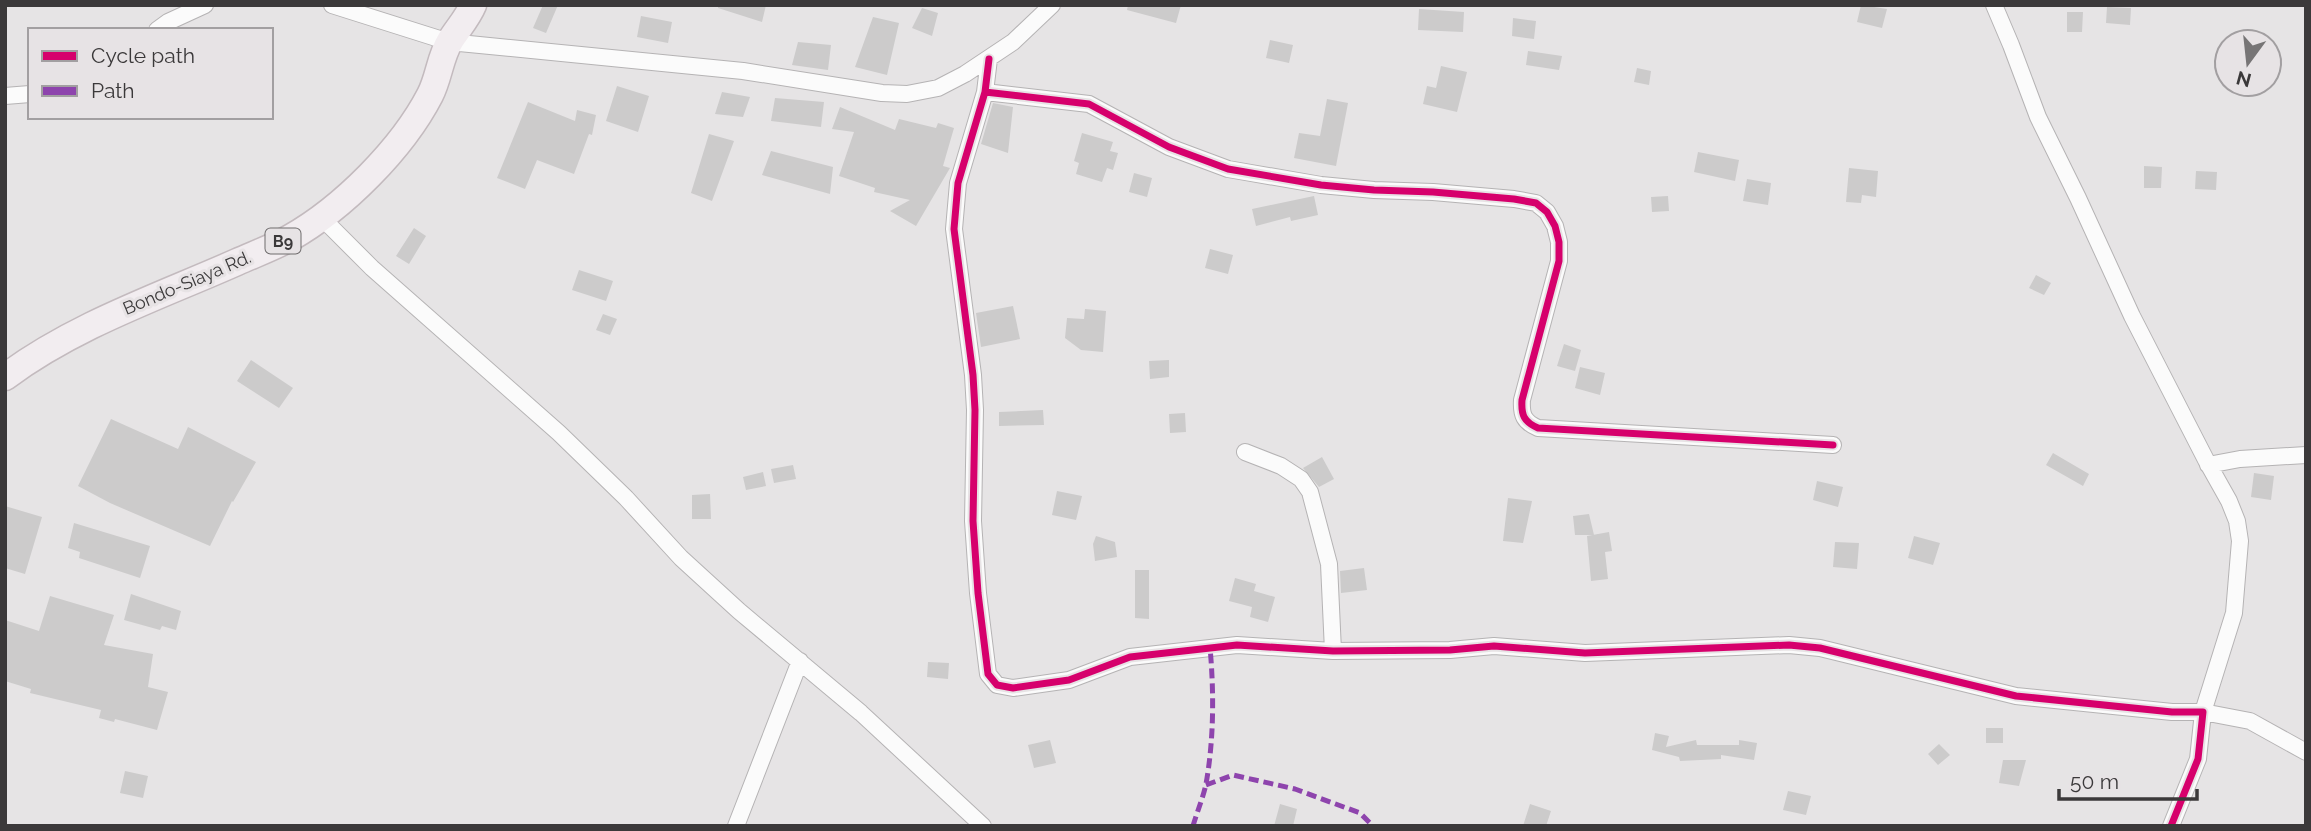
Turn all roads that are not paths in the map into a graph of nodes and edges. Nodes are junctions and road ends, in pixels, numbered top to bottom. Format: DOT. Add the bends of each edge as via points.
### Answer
graph roads {
  1 [pos="205,5"];
  2 [pos="331,5"];
  3 [pos="473,5"];
  4 [pos="1052,5"];
  5 [pos="1994,5"];
  6 [pos="160,28"];
  7 [pos="449,42"];
  8 [pos="989,59"];
  9 [pos="985,92"];
  10 [pos="28,94"];
  11 [pos="5,96"];
  12 [pos="322,218"];
  13 [pos="5,377"];
  14 [pos="1833,445"];
  15 [pos="1245,452"];
  16 [pos="2306,455"];
  17 [pos="2208,465"];
  18 [pos="1333,651"];
  19 [pos="800,661"];
  20 [pos="2203,712"];
  21 [pos="2306,752"];
  22 [pos="736,826"];
  23 [pos="983,826"];
  24 [pos="2171,826"];
  1 -- 6 [label="street"];
  2 -- 7 [label="street"];
  3 -- 7 [label="highway, Bondo-Siaya Rd. / B9"];
  4 -- 8 [label="street"];
  5 -- 17 [label="street" via="2038,117"];
  7 -- 8 [label="street" via="743,71 907,94 938,88"];
  7 -- 12 [label="highway, Bondo-Siaya Rd. / B9" via="431,94 409,128"];
  8 -- 9 [label="street"];
  9 -- 14 [label="street" via="1089,103 1169,147 1228,169 1321,185 1536,203 1555,226 1559,261 1522,400 1521,412 1529,424"];
  9 -- 18 [label="street" via="958,183 954,229 973,375 973,521 992,681 1013,688 1069,680 1130,657 1210,647"];
  10 -- 11 [label="street"];
  12 -- 13 [label="highway, Bondo-Siaya Rd. / B9" via="289,239 65,339"];
  12 -- 19 [label="street" via="559,433 681,558"];
  15 -- 18 [label="street" via="1281,466 1301,479 1310,492 1329,564"];
  16 -- 17 [label="street"];
  17 -- 20 [label="street" via="2229,500 2240,541 2234,613"];
  18 -- 20 [label="street" via="1494,646 1585,653 1805,645 2016,696"];
  19 -- 22 [label="street"];
  19 -- 23 [label="street"];
  20 -- 21 [label="street" via="2250,721"];
  20 -- 24 [label="street" via="2197,759"];
}
